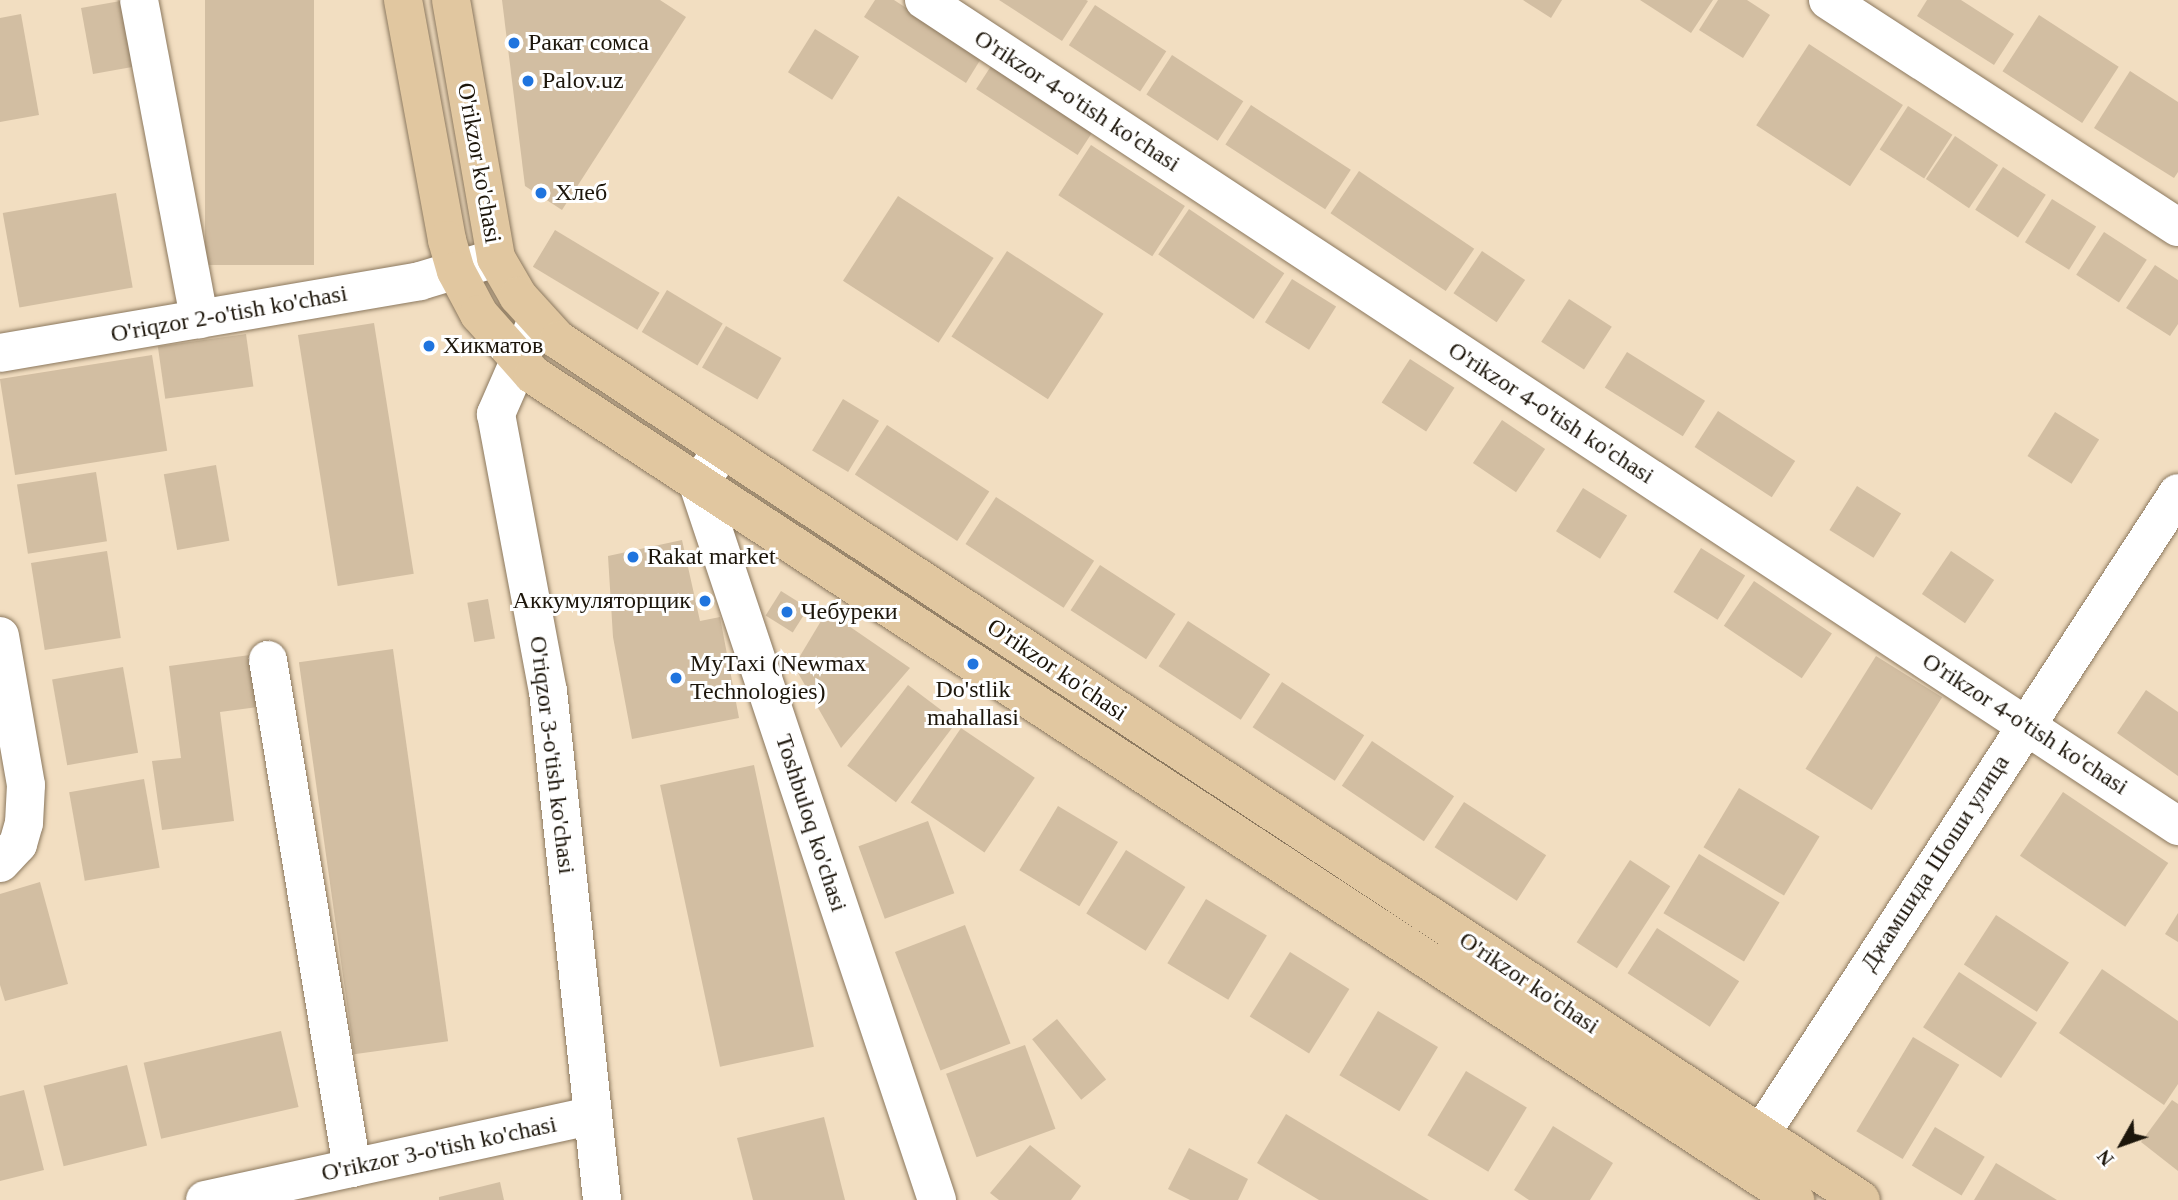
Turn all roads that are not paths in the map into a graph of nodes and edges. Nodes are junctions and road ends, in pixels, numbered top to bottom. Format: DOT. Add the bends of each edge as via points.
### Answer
graph roads {
  1 [pos="139,0"];
  2 [pos="403,0"];
  3 [pos="451,0"];
  4 [pos="923,0"];
  5 [pos="1828,0"];
  6 [pos="2178,228"];
  7 [pos="496,258"];
  8 [pos="456,271"];
  9 [pos="199,319"];
  10 [pos="537,320"];
  11 [pos="0,353"];
  12 [pos="519,362"];
  13 [pos="722,450"];
  14 [pos="698,484"];
  15 [pos="2178,493"];
  16 [pos="0,636"];
  17 [pos="268,660"];
  18 [pos="2025,724"];
  19 [pos="2178,826"];
  20 [pos="0,863"];
  21 [pos="591,1116"];
  22 [pos="1750,1150"];
  23 [pos="352,1168"];
  24 [pos="205,1200"];
  25 [pos="602,1200"];
  26 [pos="937,1200"];
  27 [pos="1795,1200"];
  28 [pos="1861,1200"];
  1 -- 9 [label="street"];
  2 -- 8 [label="main road, O'rikzor ko'chasi"];
  3 -- 7 [label="main road, O'rikzor ko'chasi"];
  4 -- 18 [label="street, O'rikzor 4-o'tish ko'chasi"];
  5 -- 6 [label="street"];
  7 -- 8 [label="street, O'riqzor 2-o'tish ko'chasi"];
  7 -- 10 [label="main road, O'rikzor ko'chasi"];
  8 -- 9 [label="street, O'riqzor 2-o'tish ko'chasi" via="420,282"];
  8 -- 12 [label="main road, O'rikzor ko'chasi" via="479,314"];
  9 -- 11 [label="street, O'riqzor 2-o'tish ko'chasi"];
  10 -- 12 [label="street, O'riqzor 3-o'tish ko'chasi"];
  10 -- 13 [label="main road, O'rikzor ko'chasi" via="558,340"];
  12 -- 14 [label="main road, O'rikzor ko'chasi"];
  12 -- 21 [label="street, O'riqzor 3-o'tish ko'chasi" via="496,414 548,691"];
  13 -- 14 [label="street"];
  13 -- 22 [label="main road, O'rikzor ko'chasi"];
  14 -- 22 [label="main road, O'rikzor ko'chasi"];
  14 -- 26 [label="street, Toshbuloq ko'chasi"];
  15 -- 18 [label="street, Джамшида Шоши улица"];
  16 -- 20 [label="street" via="26,785 18,844"];
  17 -- 23 [label="street"];
  18 -- 19 [label="street, O'rikzor 4-o'tish ko'chasi"];
  18 -- 22 [label="street, Джамшида Шоши улица"];
  21 -- 23 [label="street, O'rikzor 3-o'tish ko'chasi"];
  21 -- 25 [label="street, O'riqzor 3-o'tish ko'chasi"];
  22 -- 27 [label="main road, O'rikzor ko'chasi"];
  22 -- 28 [label="main road, O'rikzor ko'chasi"];
  23 -- 24 [label="street, O'rikzor 3-o'tish ko'chasi"];
}
